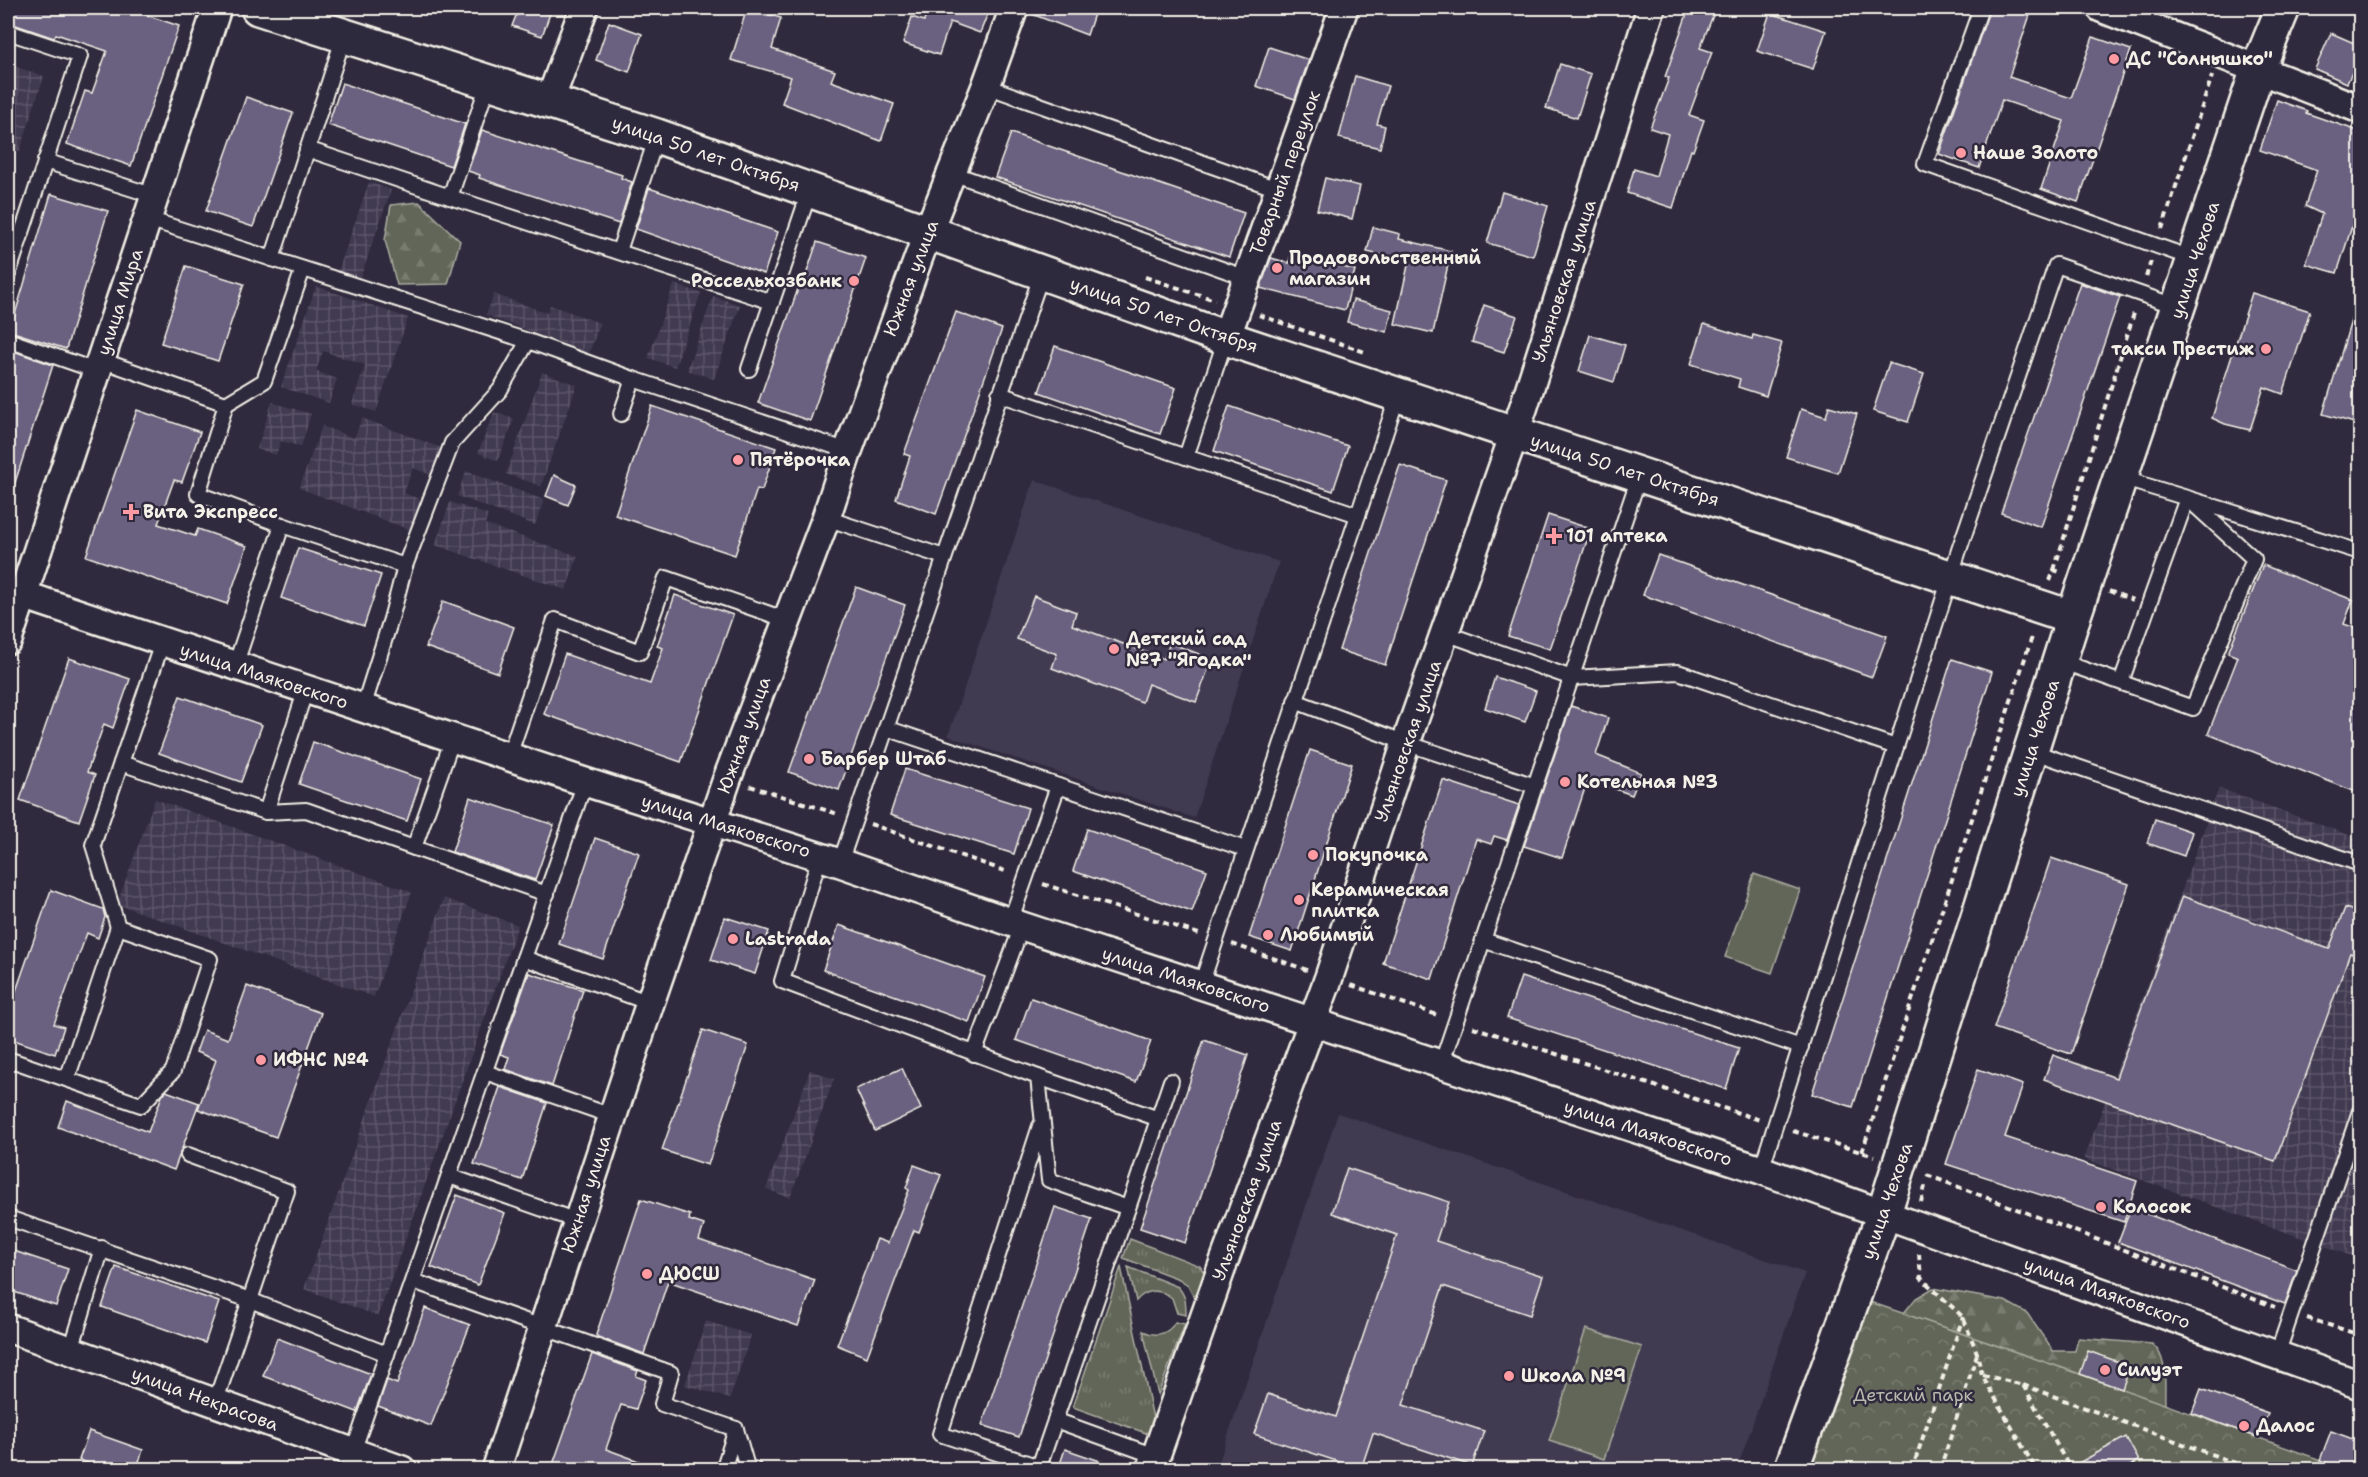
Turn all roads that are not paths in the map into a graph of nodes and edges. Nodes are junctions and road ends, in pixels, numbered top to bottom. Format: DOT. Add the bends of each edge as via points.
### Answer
graph roads {
  1 [pos="218,8"];
  2 [pos="258,8"];
  3 [pos="584,8"];
  4 [pos="1014,8"];
  5 [pos="1344,8"];
  6 [pos="1651,8"];
  7 [pos="1981,8"];
  8 [pos="2101,8"];
  9 [pos="2283,8"];
  10 [pos="8,32"];
  11 [pos="344,36"];
  12 [pos="2258,69"];
  13 [pos="489,81"];
  14 [pos="986,86"];
  15 [pos="550,100"];
  16 [pos="2361,109"];
  17 [pos="657,136"];
  18 [pos="307,149"];
  19 [pos="45,161"];
  20 [pos="952,173"];
  21 [pos="810,190"];
  22 [pos="1280,190"];
  23 [pos="450,197"];
  24 [pos="151,208"];
  25 [pos="928,232"];
  26 [pos="619,251"];
  27 [pos="272,259"];
  28 [pos="2195,259"];
  29 [pos="303,269"];
  30 [pos="1042,273"];
  31 [pos="8,275"];
  32 [pos="1247,278"];
  33 [pos="772,302"];
  34 [pos="2179,307"];
  35 [pos="1226,338"];
  36 [pos="8,340"];
  37 [pos="528,341"];
  38 [pos="99,366"];
  39 [pos="749,369"];
  40 [pos="633,379"];
  41 [pos="1399,393"];
  42 [pos="999,394"];
  43 [pos="226,404"];
  44 [pos="621,414"];
  45 [pos="1513,432"];
  46 [pos="848,451"];
  47 [pos="1186,457"];
  48 [pos="1640,474"];
  49 [pos="2121,478"];
  50 [pos="2187,498"];
  51 [pos="1358,515"];
  52 [pos="826,518"];
  53 [pos="282,525"];
  54 [pos="2361,552"];
  55 [pos="944,557"];
  56 [pos="405,566"];
  57 [pos="1950,578"];
  58 [pos="15,593"];
  59 [pos="2073,618"];
  60 [pos="787,620"];
  61 [pos="1445,633"];
  62 [pos="8,640"];
  63 [pos="162,643"];
  64 [pos="2060,661"];
  65 [pos="235,666"];
  66 [pos="1572,678"];
  67 [pos="2121,682"];
  68 [pos="306,689"];
  69 [pos="1295,701"];
  70 [pos="363,708"];
  71 [pos="886,728"];
  72 [pos="453,738"];
  73 [pos="1406,743"];
  74 [pos="1896,747"];
  75 [pos="2031,751"];
  76 [pos="509,756"];
  77 [pos="121,763"];
  78 [pos="585,782"];
  79 [pos="1058,786"];
  80 [pos="1535,786"];
  81 [pos="266,812"];
  82 [pos="712,822"];
  83 [pos="414,848"];
  84 [pos="1245,849"];
  85 [pos="830,859"];
  86 [pos="2361,864"];
  87 [pos="547,894"];
  88 [pos="1016,924"];
  89 [pos="118,927"];
  90 [pos="1483,940"];
  91 [pos="524,958"];
  92 [pos="1201,985"];
  93 [pos="650,1003"];
  94 [pos="1312,1023"];
  95 [pos="1801,1047"];
  96 [pos="974,1054"];
  97 [pos="8,1059"];
  98 [pos="1441,1065"];
  99 [pos="485,1072"];
  100 [pos="1038,1077"];
  101 [pos="67,1080"];
  102 [pos="1171,1082"];
  103 [pos="2361,1111"];
  104 [pos="612,1116"];
  105 [pos="1159,1119"];
  106 [pos="1042,1121"];
  107 [pos="188,1155"];
  108 [pos="1761,1170"];
  109 [pos="1025,1173"];
  110 [pos="449,1176"];
  111 [pos="1049,1180"];
  112 [pos="1128,1208"];
  113 [pos="1884,1214"];
  114 [pos="8,1218"];
  115 [pos="578,1221"];
  116 [pos="102,1248"];
  117 [pos="413,1281"];
  118 [pos="250,1300"];
  119 [pos="8,1328"];
  120 [pos="542,1328"];
  121 [pos="72,1350"];
  122 [pos="387,1354"];
  123 [pos="2277,1355"];
  124 [pos="2361,1385"];
  125 [pos="215,1403"];
  126 [pos="1055,1420"];
  127 [pos="736,1429"];
  128 [pos="353,1452"];
  129 [pos="1153,1463"];
  130 [pos="1039,1468"];
  131 [pos="402,1470"];
  132 [pos="496,1470"];
  133 [pos="723,1470"];
  134 [pos="754,1470"];
  135 [pos="1791,1470"];
  1 -- 24 [label="street, улица Мира"];
  2 -- 11 [label="main road, улица 50 лет Октября"];
  3 -- 15 [label="street"];
  4 -- 14 [label="street, Южная улица"];
  5 -- 22 [label="street, Товарный переулок"];
  6 -- 45 [label="street, Ульяновская улица"];
  7 -- 28 [label="lane" via="1925,164"];
  8 -- 12 [label="street"];
  9 -- 12 [label="main road, улица Чехова"];
  10 -- 19 [label="lane" via="80,56"];
  11 -- 13 [label="main road, улица 50 лет Октября"];
  11 -- 18 [label="lane"];
  12 -- 16 [label="street"];
  12 -- 28 [label="main road, улица Чехова"];
  13 -- 15 [label="main road, улица 50 лет Октября"];
  13 -- 23 [label="lane"];
  14 -- 20 [label="street, Южная улица"];
  14 -- 22 [label="lane"];
  15 -- 17 [label="main road, улица 50 лет Октября"];
  17 -- 21 [label="main road, улица 50 лет Октября"];
  17 -- 26 [label="lane"];
  18 -- 23 [label="lane"];
  18 -- 27 [label="lane"];
  19 -- 24 [label="lane"];
  19 -- 31 [label="lane"];
  20 -- 25 [label="street, Южная улица"];
  20 -- 32 [label="lane"];
  21 -- 25 [label="main road, улица 50 лет Октября"];
  21 -- 33 [label="lane"];
  22 -- 32 [label="street, Товарный переулок"];
  23 -- 26 [label="lane"];
  24 -- 27 [label="lane"];
  24 -- 38 [label="street, улица Мира"];
  25 -- 30 [label="main road, улица 50 лет Октября"];
  25 -- 46 [label="street, Южная улица"];
  26 -- 33 [label="lane"];
  27 -- 29 [label="lane"];
  28 -- 34 [label="main road, улица Чехова"];
  29 -- 37 [label="lane"];
  29 -- 43 [label="lane" via="264,381"];
  30 -- 35 [label="main road, улица 50 лет Октября"];
  30 -- 42 [label="lane"];
  32 -- 35 [label="street, Товарный переулок"];
  33 -- 39 [label="lane"];
  34 -- 49 [label="main road, улица Чехова"];
  34 -- 57 [label="lane" via="2056,265"];
  35 -- 41 [label="main road, улица 50 лет Октября"];
  35 -- 47 [label="lane"];
  36 -- 38 [label="lane"];
  37 -- 40 [label="lane"];
  37 -- 56 [label="lane" via="500,390 452,443"];
  38 -- 43 [label="lane"];
  38 -- 58 [label="street, улица Мира"];
  40 -- 44 [label="lane"];
  40 -- 46 [label="lane"];
  41 -- 45 [label="main road, улица 50 лет Октября"];
  41 -- 51 [label="lane"];
  42 -- 47 [label="lane"];
  42 -- 55 [label="lane"];
  43 -- 53 [label="lane" via="198,494"];
  45 -- 48 [label="main road, улица 50 лет Октября"];
  45 -- 61 [label="street, Ульяновская улица"];
  46 -- 52 [label="street, Южная улица"];
  47 -- 51 [label="lane"];
  48 -- 57 [label="main road, улица 50 лет Октября"];
  48 -- 66 [label="lane"];
  49 -- 50 [label="lane"];
  49 -- 59 [label="main road, улица Чехова"];
  50 -- 54 [label="lane"];
  50 -- 67 [label="lane"];
  50 -- 67 [label="lane" via="2254,559 2193,708"];
  51 -- 69 [label="lane"];
  52 -- 55 [label="lane"];
  52 -- 60 [label="street, Южная улица"];
  53 -- 56 [label="lane"];
  53 -- 65 [label="lane"];
  55 -- 71 [label="lane"];
  56 -- 70 [label="lane"];
  57 -- 59 [label="main road, улица 50 лет Октября" via="2046,594"];
  57 -- 74 [label="lane"];
  58 -- 62 [label="street, улица Мира"];
  58 -- 63 [label="street, улица Маяковского"];
  59 -- 64 [label="main road, улица Чехова"];
  60 -- 76 [label="lane" via="666,578 640,652 555,620"];
  60 -- 82 [label="street, Южная улица"];
  61 -- 66 [label="lane"];
  61 -- 73 [label="street, Ульяновская улица"];
  63 -- 65 [label="street, улица Маяковского"];
  63 -- 77 [label="lane"];
  64 -- 67 [label="lane"];
  64 -- 75 [label="main road, улица Чехова"];
  65 -- 68 [label="street, улица Маяковского"];
  66 -- 74 [label="lane" via="1678,672"];
  66 -- 80 [label="lane"];
  68 -- 70 [label="street, улица Маяковского"];
  68 -- 81 [label="lane"];
  69 -- 73 [label="lane"];
  69 -- 84 [label="lane"];
  70 -- 72 [label="street, улица Маяковского"];
  71 -- 79 [label="lane"];
  71 -- 85 [label="lane" via="855,819"];
  72 -- 76 [label="street, улица Маяковского"];
  72 -- 83 [label="lane"];
  73 -- 80 [label="lane"];
  73 -- 94 [label="street, Ульяновская улица"];
  74 -- 95 [label="lane"];
  75 -- 86 [label="lane"];
  75 -- 113 [label="main road, улица Чехова"];
  76 -- 78 [label="street, улица Маяковского"];
  77 -- 81 [label="lane"];
  77 -- 89 [label="lane" via="93,845"];
  78 -- 82 [label="street, улица Маяковского"];
  78 -- 87 [label="lane"];
  79 -- 84 [label="lane"];
  79 -- 88 [label="lane" via="1025,878"];
  80 -- 90 [label="lane"];
  81 -- 83 [label="lane" via="306,810"];
  82 -- 85 [label="street, улица Маяковского"];
  82 -- 93 [label="street, Южная улица"];
  83 -- 87 [label="lane"];
  84 -- 92 [label="lane"];
  85 -- 88 [label="street, улица Маяковского"];
  85 -- 96 [label="lane" via="782,981"];
  87 -- 91 [label="lane"];
  88 -- 92 [label="street, улица Маяковского"];
  88 -- 96 [label="lane"];
  89 -- 101 [label="lane"];
  89 -- 101 [label="lane" via="210,959 173,1071 141,1105"];
  90 -- 95 [label="lane"];
  90 -- 98 [label="lane"];
  91 -- 93 [label="lane"];
  91 -- 99 [label="lane"];
  92 -- 94 [label="street, улица Маяковского"];
  93 -- 104 [label="street, Южная улица"];
  94 -- 98 [label="street, улица Маяковского"];
  94 -- 129 [label="street, Ульяновская улица"];
  95 -- 108 [label="lane"];
  96 -- 100 [label="lane"];
  97 -- 101 [label="lane"];
  98 -- 108 [label="street, улица Маяковского"];
  99 -- 104 [label="lane"];
  99 -- 110 [label="lane"];
  100 -- 105 [label="lane"];
  100 -- 106 [label="lane"];
  102 -- 105 [label="lane"];
  103 -- 123 [label="lane"];
  104 -- 115 [label="street, Южная улица"];
  105 -- 112 [label="lane"];
  106 -- 109 [label="lane"];
  106 -- 111 [label="lane"];
  107 -- 118 [label="lane" via="286,1191"];
  108 -- 113 [label="street, улица Маяковского"];
  109 -- 111 [label="lane"];
  109 -- 130 [label="lane" via="940,1434"];
  110 -- 115 [label="lane"];
  110 -- 117 [label="lane"];
  111 -- 112 [label="lane"];
  112 -- 126 [label="lane"];
  113 -- 123 [label="street, улица Маяковского"];
  113 -- 135 [label="main road, улица Чехова"];
  114 -- 116 [label="lane"];
  115 -- 120 [label="street, Южная улица"];
  116 -- 118 [label="lane"];
  116 -- 121 [label="lane"];
  117 -- 120 [label="lane"];
  117 -- 122 [label="lane"];
  118 -- 122 [label="lane"];
  118 -- 125 [label="lane"];
  119 -- 121 [label="street, улица Некрасова"];
  120 -- 127 [label="lane" via="671,1373 662,1404"];
  120 -- 132 [label="street, Южная улица"];
  121 -- 125 [label="street, улица Некрасова"];
  122 -- 128 [label="lane"];
  123 -- 124 [label="street, улица Маяковского"];
  125 -- 128 [label="street, улица Некрасова"];
  126 -- 129 [label="lane"];
  126 -- 130 [label="lane"];
  127 -- 133 [label="lane"];
  127 -- 134 [label="lane" via="747,1467"];
  128 -- 131 [label="street, улица Некрасова"];
}
